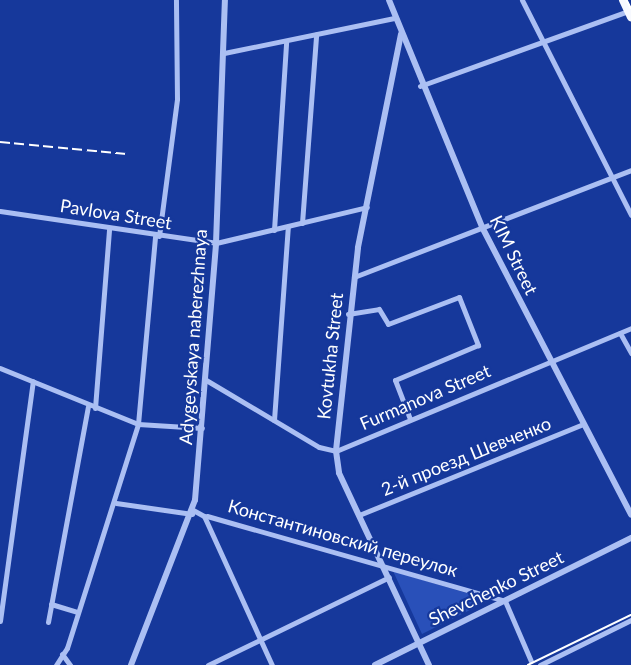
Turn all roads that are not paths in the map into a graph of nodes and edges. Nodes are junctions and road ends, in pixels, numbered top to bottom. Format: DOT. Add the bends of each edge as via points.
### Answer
graph roads {
  1 [pos="176,0"];
  2 [pos="225,0"];
  3 [pos="389,0"];
  4 [pos="522,0"];
  5 [pos="622,0"];
  6 [pos="629,14"];
  7 [pos="395,18"];
  8 [pos="401,34"];
  9 [pos="316,35"];
  10 [pos="286,42"];
  11 [pos="543,42"];
  12 [pos="225,53"];
  13 [pos="420,86"];
  14 [pos="631,170"];
  15 [pos="612,178"];
  16 [pos="367,207"];
  17 [pos="0,211"];
  18 [pos="631,215"];
  19 [pos="302,223"];
  20 [pos="288,227"];
  21 [pos="482,227"];
  22 [pos="109,229"];
  23 [pos="274,230"];
  24 [pos="157,236"];
  25 [pos="216,243"];
  26 [pos="354,277"];
  27 [pos="348,314"];
  28 [pos="631,328"];
  29 [pos="620,333"];
  30 [pos="631,353"];
  31 [pos="549,361"];
  32 [pos="0,368"];
  33 [pos="206,380"];
  34 [pos="33,381"];
  35 [pos="91,407"];
  36 [pos="410,419"];
  37 [pos="274,420"];
  38 [pos="138,424"];
  39 [pos="583,424"];
  40 [pos="202,428"];
  41 [pos="336,452"];
  42 [pos="116,504"];
  43 [pos="193,512"];
  44 [pos="360,515"];
  45 [pos="631,515"];
  46 [pos="207,516"];
  47 [pos="631,538"];
  48 [pos="383,565"];
  49 [pos="389,577"];
  50 [pos="505,601"];
  51 [pos="51,604"];
  52 [pos="78,612"];
  53 [pos="631,620"];
  54 [pos="0,621"];
  55 [pos="48,622"];
  56 [pos="260,640"];
  57 [pos="418,644"];
  58 [pos="62,654"];
  59 [pos="531,661"];
  60 [pos="56,665"];
  61 [pos="70,665"];
  62 [pos="131,665"];
  63 [pos="208,665"];
  64 [pos="272,665"];
  65 [pos="375,665"];
  66 [pos="429,665"];
  67 [pos="540,665"];
  1 -- 24 [label="street" via="177,99"];
  2 -- 12 [label="street, Adygeyskaya naberezhnaya"];
  3 -- 7 [label="street, KIM Street"];
  4 -- 11 [label="street"];
  5 -- 6 [label="main road"];
  6 -- 11 [label="street"];
  7 -- 8 [label="street, KIM Street"];
  7 -- 9 [label="street"];
  8 -- 13 [label="street, KIM Street"];
  8 -- 16 [label="street, Kovtukha Street"];
  9 -- 10 [label="street"];
  9 -- 19 [label="street"];
  10 -- 12 [label="street"];
  10 -- 23 [label="street"];
  11 -- 13 [label="street"];
  11 -- 15 [label="street"];
  12 -- 25 [label="street, Adygeyskaya naberezhnaya"];
  13 -- 21 [label="street, KIM Street"];
  14 -- 15 [label="street"];
  15 -- 18 [label="street"];
  15 -- 21 [label="street"];
  16 -- 19 [label="street, Pavlova Street"];
  16 -- 26 [label="street, Kovtukha Street"];
  17 -- 22 [label="street, Pavlova Street"];
  19 -- 20 [label="street, Pavlova Street"];
  20 -- 23 [label="street, Pavlova Street"];
  20 -- 37 [label="street"];
  21 -- 26 [label="street"];
  21 -- 31 [label="street, KIM Street"];
  22 -- 24 [label="street, Pavlova Street"];
  22 -- 35 [label="street"];
  23 -- 25 [label="street, Pavlova Street"];
  24 -- 25 [label="street, Pavlova Street"];
  24 -- 38 [label="street"];
  25 -- 33 [label="street, Adygeyskaya naberezhnaya"];
  26 -- 27 [label="street, Kovtukha Street"];
  27 -- 36 [label="street" via="379,309 388,324 459,297 478,345 395,380"];
  27 -- 41 [label="street, Kovtukha Street"];
  28 -- 29 [label="street, Furmanova Street"];
  29 -- 30 [label="street"];
  29 -- 31 [label="street, Furmanova Street"];
  31 -- 36 [label="street, Furmanova Street"];
  31 -- 39 [label="street, KIM Street"];
  32 -- 34 [label="street"];
  33 -- 37 [label="street"];
  33 -- 40 [label="street, Adygeyskaya naberezhnaya"];
  34 -- 35 [label="street"];
  34 -- 54 [label="street"];
  35 -- 38 [label="street"];
  35 -- 51 [label="street"];
  36 -- 41 [label="street, Furmanova Street"];
  37 -- 41 [label="street"];
  38 -- 40 [label="street"];
  38 -- 42 [label="street"];
  39 -- 44 [label="street, 2-й проезд Шевченко"];
  39 -- 45 [label="street, KIM Street"];
  40 -- 43 [label="street, Adygeyskaya naberezhnaya"];
  41 -- 44 [label="street, Kovtukha Street" via="339,473"];
  42 -- 43 [label="street"];
  42 -- 52 [label="street"];
  43 -- 56 [label="street" via="204,516"];
  43 -- 62 [label="street, Adygeyskaya naberezhnaya"];
  44 -- 48 [label="street, Kovtukha Street"];
  46 -- 48 [label="street, Константиновский переулок"];
  47 -- 50 [label="street, Shevchenko Street"];
  48 -- 49 [label="street, Kovtukha Street"];
  48 -- 50 [label="street, Константиновский переулок"];
  49 -- 56 [label="street"];
  49 -- 57 [label="street, Kovtukha Street"];
  50 -- 57 [label="street, Shevchenko Street"];
  50 -- 59 [label="street"];
  51 -- 52 [label="street"];
  51 -- 55 [label="street"];
  52 -- 58 [label="street"];
  53 -- 67 [label="street"];
  56 -- 63 [label="street"];
  56 -- 64 [label="street"];
  57 -- 65 [label="street, Shevchenko Street"];
  57 -- 66 [label="street, Kovtukha Street"];
  58 -- 60 [label="street"];
  58 -- 61 [label="street"];
}
